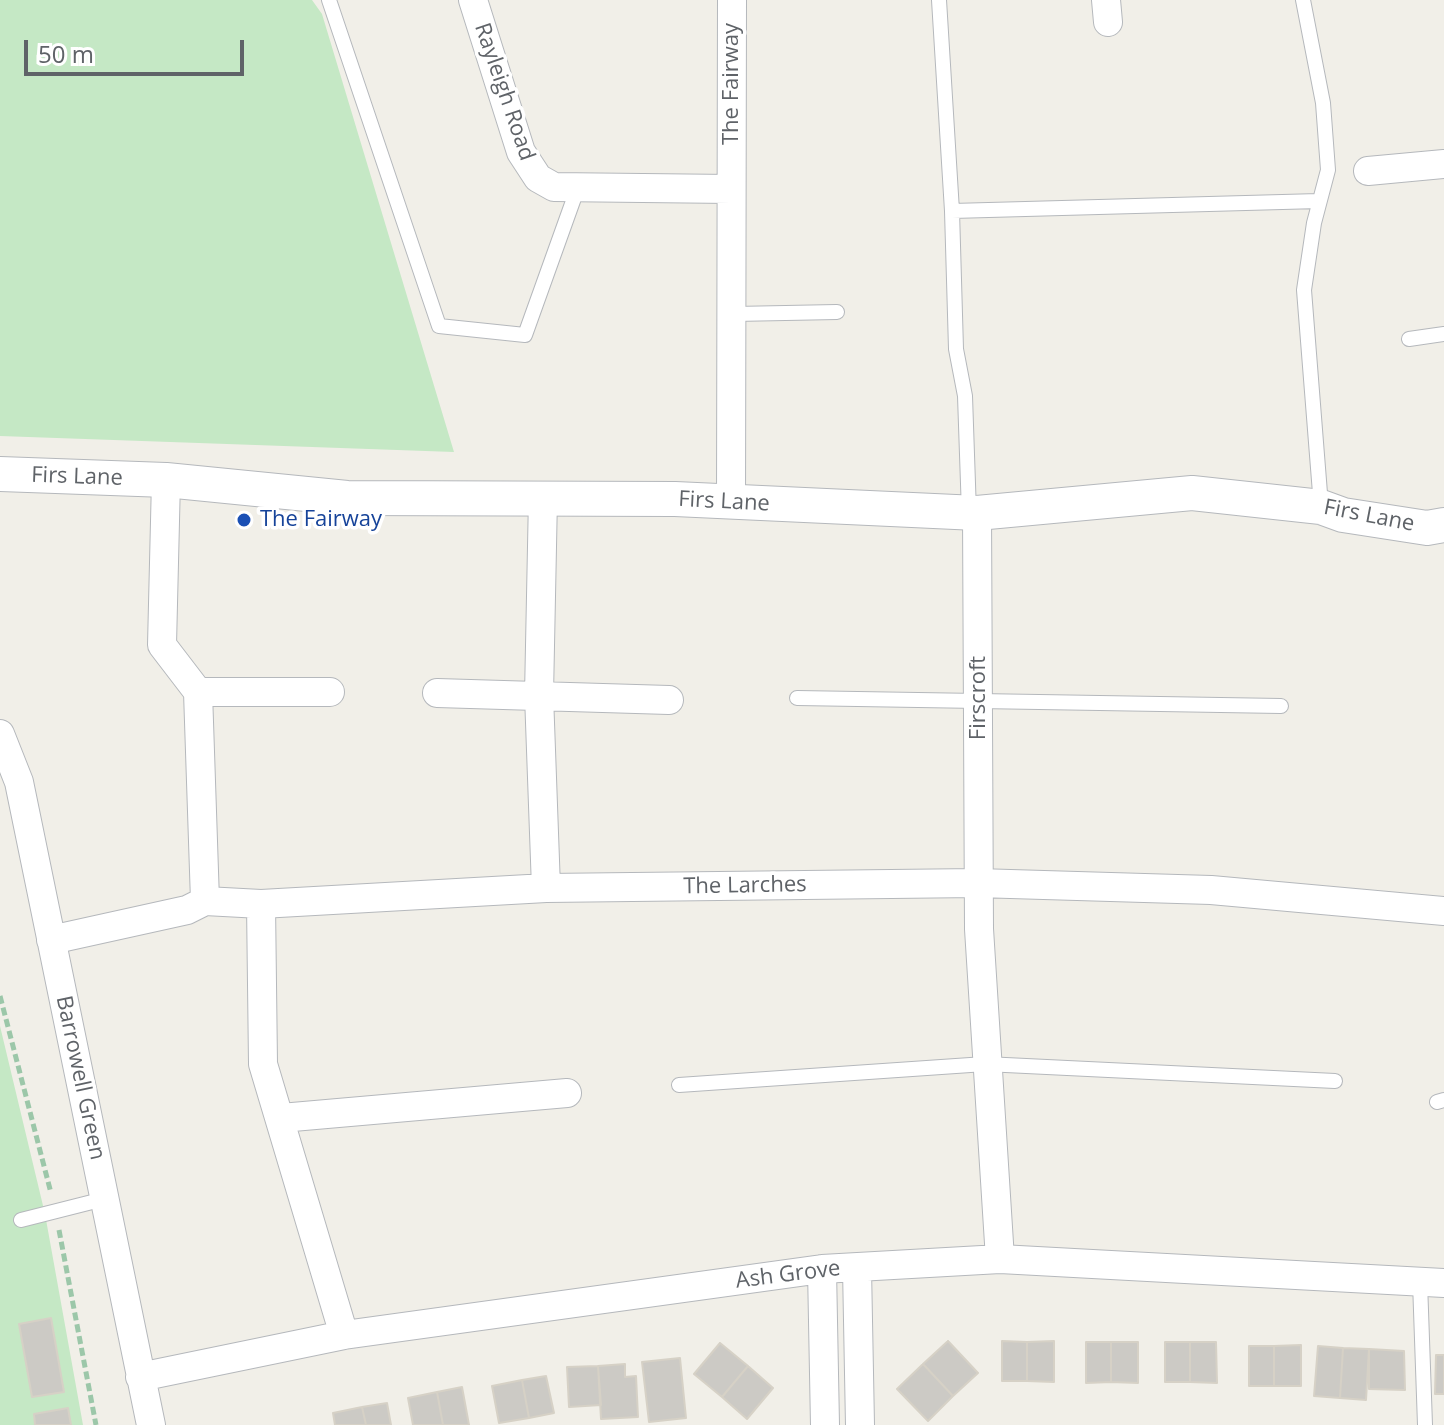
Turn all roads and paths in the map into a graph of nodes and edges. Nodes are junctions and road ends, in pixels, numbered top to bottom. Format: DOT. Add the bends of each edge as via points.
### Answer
graph roads {
  1 [pos="329,0"];
  2 [pos="473,0"];
  3 [pos="732,0"];
  4 [pos="939,0"];
  5 [pos="1303,0"];
  6 [pos="1444,164"];
  7 [pos="1368,171"];
  8 [pos="578,187"];
  9 [pos="731,189"];
  10 [pos="1319,201"];
  11 [pos="952,211"];
  12 [pos="837,312"];
  13 [pos="734,314"];
  14 [pos="1444,334"];
  15 [pos="1409,339"];
  16 [pos="0,474"];
  17 [pos="166,480"];
  18 [pos="543,497"];
  19 [pos="731,503"];
  20 [pos="1321,507"];
  21 [pos="973,513"];
  22 [pos="1444,525"];
  23 [pos="198,692"];
  24 [pos="330,692"];
  25 [pos="437,693"];
  26 [pos="539,695"];
  27 [pos="797,698"];
  28 [pos="980,699"];
  29 [pos="669,700"];
  30 [pos="1281,706"];
  31 [pos="0,734"];
  32 [pos="977,883"];
  33 [pos="546,888"];
  34 [pos="205,901"];
  35 [pos="261,904"];
  36 [pos="1444,911"];
  37 [pos="51,940"];
  38 [pos="0,996"];
  39 [pos="985,1064"];
  40 [pos="1335,1081"];
  41 [pos="679,1085"];
  42 [pos="567,1093"];
  43 [pos="281,1118"];
  44 [pos="52,1196"];
  45 [pos="104,1199"];
  46 [pos="21,1220"];
  47 [pos="59,1230"];
  48 [pos="1000,1259"];
  49 [pos="857,1268"];
  50 [pos="822,1269"];
  51 [pos="1432,1283"];
  52 [pos="344,1335"];
  53 [pos="140,1377"];
  54 [pos="96,1425"];
  55 [pos="151,1425"];
  56 [pos="825,1425"];
  57 [pos="860,1425"];
  58 [pos="1425,1425"];
  1 -- 8 [label="lane" via="439,326 525,335"];
  2 -- 8 [label="street, Rayleigh Road" via="528,168 554,187"];
  3 -- 9 [label="street, The Fairway"];
  4 -- 11 [label="lane"];
  5 -- 10 [label="lane" via="1323,103 1328,170"];
  6 -- 7 [label="street"];
  8 -- 9 [label="street, Rayleigh Road"];
  9 -- 13 [label="street, The Fairway"];
  10 -- 11 [label="lane"];
  10 -- 20 [label="lane" via="1304,290"];
  11 -- 21 [label="lane" via="956,349 965,396"];
  12 -- 13 [label="lane"];
  13 -- 19 [label="street, The Fairway"];
  14 -- 15 [label="lane"];
  16 -- 17 [label="street, Firs Lane"];
  17 -- 18 [label="street, Firs Lane" via="347,498"];
  17 -- 23 [label="street" via="162,645"];
  18 -- 19 [label="street, Firs Lane"];
  18 -- 26 [label="street"];
  19 -- 21 [label="street, Firs Lane"];
  20 -- 21 [label="street, Firs Lane" via="1192,493"];
  20 -- 22 [label="street, Firs Lane" via="1427,528"];
  21 -- 28 [label="street, Firscroft"];
  23 -- 24 [label="street"];
  23 -- 34 [label="street"];
  25 -- 26 [label="street"];
  26 -- 29 [label="street"];
  26 -- 33 [label="street"];
  27 -- 28 [label="lane"];
  28 -- 30 [label="lane"];
  28 -- 32 [label="street, Firscroft"];
  31 -- 37 [label="street, Barrowell Green" via="19,782"];
  32 -- 33 [label="street, The Larches"];
  32 -- 36 [label="street, The Larches" via="1211,890"];
  32 -- 39 [label="street, Firscroft"];
  33 -- 35 [label="street, The Larches"];
  34 -- 35 [label="street, The Larches"];
  34 -- 37 [label="street, The Larches" via="187,910"];
  35 -- 43 [label="street" via="263,1064"];
  37 -- 45 [label="street, Barrowell Green"];
  38 -- 44 [label="path"];
  39 -- 40 [label="lane"];
  39 -- 41 [label="lane"];
  39 -- 48 [label="street, Firscroft"];
  42 -- 43 [label="street"];
  43 -- 52 [label="street"];
  45 -- 46 [label="lane"];
  45 -- 53 [label="street, Barrowell Green"];
  47 -- 54 [label="path"];
  48 -- 49 [label="street, Ash Grove"];
  48 -- 51 [label="street, Ash Grove"];
  49 -- 50 [label="street, Ash Grove"];
  49 -- 57 [label="street"];
  50 -- 52 [label="street, Ash Grove"];
  50 -- 56 [label="street"];
  51 -- 58 [label="lane"];
  52 -- 53 [label="street, Ash Grove"];
  53 -- 55 [label="street, Barrowell Green"];
}
